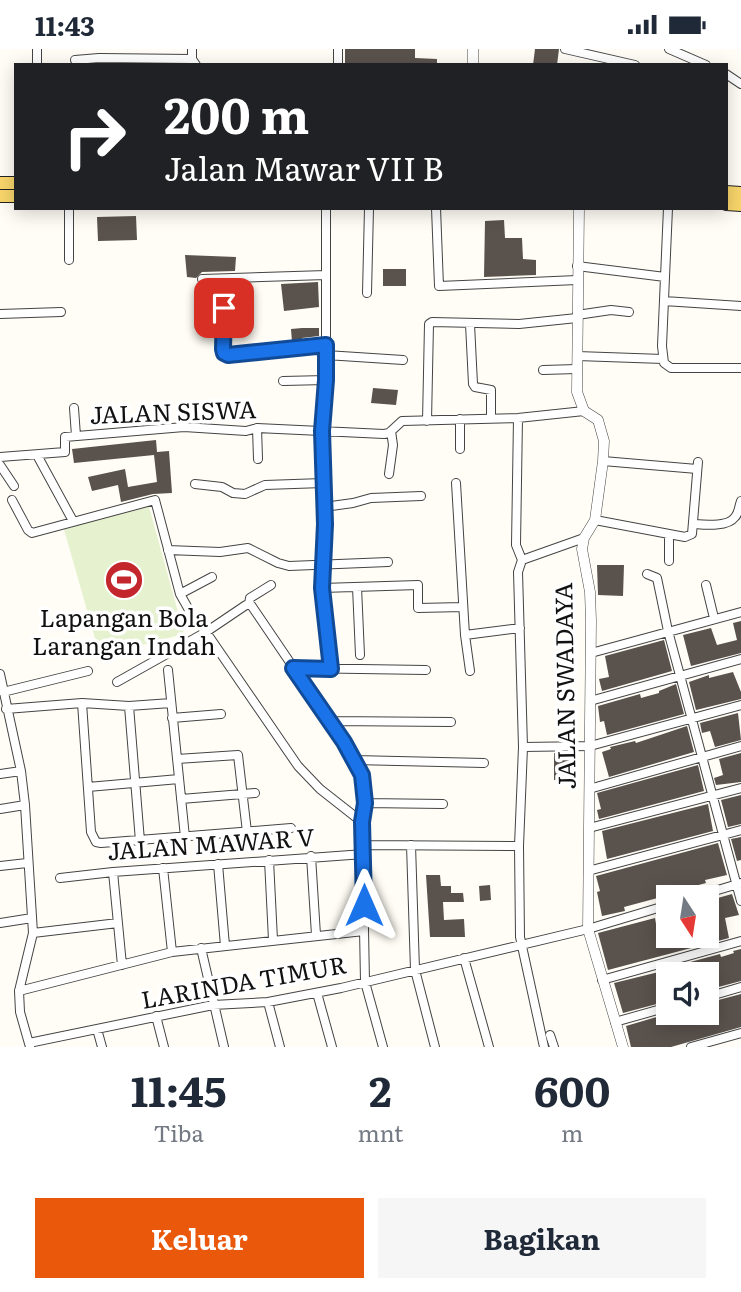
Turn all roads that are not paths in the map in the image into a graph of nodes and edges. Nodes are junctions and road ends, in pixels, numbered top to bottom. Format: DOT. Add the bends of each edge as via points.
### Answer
graph roads {
  1 [pos="192,49"];
  2 [pos="565,49"];
  3 [pos="669,49"];
  4 [pos="75,60"];
  5 [pos="194,62"];
  6 [pos="626,63"];
  7 [pos="701,63"];
  8 [pos="326,210"];
  9 [pos="369,210"];
  10 [pos="436,210"];
  11 [pos="579,210"];
  12 [pos="668,210"];
  13 [pos="69,211"];
  14 [pos="69,260"];
  15 [pos="577,266"];
  16 [pos="326,275"];
  17 [pos="665,277"];
  18 [pos="202,279"];
  19 [pos="220,279"];
  20 [pos="577,280"];
  21 [pos="367,293"];
  22 [pos="664,301"];
  23 [pos="741,306"];
  24 [pos="61,312"];
  25 [pos="629,312"];
  26 [pos="0,314"];
  27 [pos="577,317"];
  28 [pos="470,324"];
  29 [pos="326,345"];
  30 [pos="326,355"];
  31 [pos="577,356"];
  32 [pos="663,359"];
  33 [pos="403,360"];
  34 [pos="741,368"];
  35 [pos="577,369"];
  36 [pos="543,370"];
  37 [pos="326,380"];
  38 [pos="283,381"];
  39 [pos="74,408"];
  40 [pos="584,411"];
  41 [pos="491,418"];
  42 [pos="518,418"];
  43 [pos="460,419"];
  44 [pos="427,421"];
  45 [pos="257,428"];
  46 [pos="322,431"];
  47 [pos="391,431"];
  48 [pos="76,436"];
  49 [pos="460,449"];
  50 [pos="37,455"];
  51 [pos="0,457"];
  52 [pos="258,459"];
  53 [pos="603,461"];
  54 [pos="0,465"];
  55 [pos="389,474"];
  56 [pos="323,483"];
  57 [pos="456,483"];
  58 [pos="195,484"];
  59 [pos="13,486"];
  60 [pos="421,496"];
  61 [pos="12,500"];
  62 [pos="741,501"];
  63 [pos="324,507"];
  64 [pos="595,520"];
  65 [pos="73,521"];
  66 [pos="695,524"];
  67 [pos="670,534"];
  68 [pos="584,538"];
  69 [pos="168,550"];
  70 [pos="522,559"];
  71 [pos="669,561"];
  72 [pos="388,562"];
  73 [pos="323,564"];
  74 [pos="647,574"];
  75 [pos="212,577"];
  76 [pos="271,585"];
  77 [pos="706,585"];
  78 [pos="357,587"];
  79 [pos="322,588"];
  80 [pos="180,594"];
  81 [pos="249,604"];
  82 [pos="463,607"];
  83 [pos="741,612"];
  84 [pos="714,618"];
  85 [pos="520,628"];
  86 [pos="668,631"];
  87 [pos="206,632"];
  88 [pos="465,635"];
  89 [pos="591,653"];
  90 [pos="360,655"];
  91 [pos="741,659"];
  92 [pos="293,668"];
  93 [pos="331,669"];
  94 [pos="167,670"];
  95 [pos="426,670"];
  96 [pos="88,671"];
  97 [pos="470,671"];
  98 [pos="681,675"];
  99 [pos="0,676"];
  100 [pos="117,682"];
  101 [pos="3,692"];
  102 [pos="590,701"];
  103 [pos="82,703"];
  104 [pos="171,703"];
  105 [pos="741,705"];
  106 [pos="129,706"];
  107 [pos="6,709"];
  108 [pos="221,714"];
  109 [pos="172,718"];
  110 [pos="692,718"];
  111 [pos="330,721"];
  112 [pos="452,722"];
  113 [pos="590,746"];
  114 [pos="741,746"];
  115 [pos="523,747"];
  116 [pos="703,756"];
  117 [pos="177,759"];
  118 [pos="354,760"];
  119 [pos="484,763"];
  120 [pos="21,771"];
  121 [pos="0,774"];
  122 [pos="179,779"];
  123 [pos="136,783"];
  124 [pos="88,787"];
  125 [pos="741,788"];
  126 [pos="589,789"];
  127 [pos="244,793"];
  128 [pos="255,793"];
  129 [pos="714,796"];
  130 [pos="181,799"];
  131 [pos="365,803"];
  132 [pos="443,804"];
  133 [pos="24,805"];
  134 [pos="0,809"];
  135 [pos="362,822"];
  136 [pos="292,828"];
  137 [pos="589,828"];
  138 [pos="741,829"];
  139 [pos="247,832"];
  140 [pos="724,834"];
  141 [pos="185,838"];
  142 [pos="140,842"];
  143 [pos="411,845"];
  144 [pos="519,846"];
  145 [pos="364,849"];
  146 [pos="311,856"];
  147 [pos="269,860"];
  148 [pos="27,863"];
  149 [pos="218,864"];
  150 [pos="0,866"];
  151 [pos="163,868"];
  152 [pos="589,871"];
  153 [pos="113,872"];
  154 [pos="60,878"];
  155 [pos="739,883"];
  156 [pos="719,889"];
  157 [pos="741,901"];
  158 [pos="656,909"];
  159 [pos="32,918"];
  160 [pos="0,923"];
  161 [pos="118,923"];
  162 [pos="588,929"];
  163 [pos="364,931"];
  164 [pos="33,933"];
  165 [pos="316,935"];
  166 [pos="273,940"];
  167 [pos="741,941"];
  168 [pos="521,944"];
  169 [pos="225,946"];
  170 [pos="201,948"];
  171 [pos="172,952"];
  172 [pos="464,958"];
  173 [pos="122,965"];
  174 [pos="415,970"];
  175 [pos="602,980"];
  176 [pos="365,982"];
  177 [pos="741,987"];
  178 [pos="19,991"];
  179 [pos="317,993"];
  180 [pos="719,993"];
  181 [pos="268,1002"];
  182 [pos="212,1005"];
  183 [pos="656,1010"];
  184 [pos="156,1016"];
  185 [pos="615,1022"];
  186 [pos="97,1029"];
  187 [pos="741,1033"];
  188 [pos="550,1035"];
  189 [pos="29,1045"];
  190 [pos="102,1047"];
  191 [pos="164,1047"];
  192 [pos="224,1047"];
  193 [pos="279,1047"];
  194 [pos="332,1047"];
  195 [pos="383,1047"];
  196 [pos="435,1047"];
  197 [pos="489,1047"];
  198 [pos="544,1047"];
  199 [pos="554,1047"];
  200 [pos="623,1047"];
  201 [pos="691,1047"];
  1 -- 5 [label="street"];
  2 -- 6 [label="street"];
  3 -- 7 [label="street"];
  4 -- 5 [label="street"];
  8 -- 16 [label="street"];
  9 -- 21 [label="street"];
  10 -- 20 [label="street" via="439,286"];
  11 -- 15 [label="street"];
  12 -- 17 [label="street"];
  13 -- 14 [label="street"];
  15 -- 17 [label="street"];
  15 -- 20 [label="street"];
  16 -- 19 [label="street"];
  16 -- 29 [label="street"];
  17 -- 22 [label="street"];
  18 -- 19 [label="street"];
  19 -- 29 [label="street" via="224,353"];
  20 -- 27 [label="street"];
  22 -- 23 [label="street"];
  22 -- 32 [label="street"];
  24 -- 26 [label="street"];
  25 -- 27 [label="street" via="611,310"];
  27 -- 28 [label="street"];
  27 -- 31 [label="street"];
  28 -- 41 [label="street" via="472,384 491,390"];
  28 -- 44 [label="street" via="429,324"];
  29 -- 30 [label="street"];
  30 -- 33 [label="street"];
  30 -- 37 [label="street"];
  31 -- 32 [label="street"];
  31 -- 35 [label="street"];
  32 -- 34 [label="street" via="671,368"];
  35 -- 36 [label="street"];
  35 -- 40 [label="street" via="577,392"];
  37 -- 38 [label="street"];
  37 -- 46 [label="street"];
  39 -- 48 [label="street"];
  40 -- 42 [label="street, JALAN SISWA"];
  40 -- 53 [label="street" via="598,420 602,430"];
  41 -- 42 [label="street, JALAN SISWA"];
  41 -- 43 [label="street, JALAN SISWA"];
  42 -- 70 [label="street" via="516,545"];
  43 -- 44 [label="street, JALAN SISWA"];
  43 -- 49 [label="street"];
  44 -- 47 [label="street, JALAN SISWA" via="402,421"];
  45 -- 46 [label="street, JALAN SISWA"];
  45 -- 48 [label="street, JALAN SISWA" via="184,427"];
  45 -- 52 [label="street"];
  46 -- 47 [label="street, JALAN SISWA"];
  46 -- 56 [label="street"];
  47 -- 55 [label="street"];
  48 -- 50 [label="street, JALAN SISWA" via="65,437 65,452"];
  50 -- 51 [label="street, JALAN SISWA"];
  50 -- 65 [label="street"];
  53 -- 64 [label="street"];
  53 -- 66 [label="street" via="697,466"];
  54 -- 59 [label="street"];
  56 -- 58 [label="street" via="265,485 246,494"];
  56 -- 63 [label="street"];
  57 -- 82 [label="street"];
  60 -- 63 [label="street" via="371,498"];
  61 -- 65 [label="street" via="30,533"];
  62 -- 66 [label="street" via="733,521"];
  63 -- 73 [label="street"];
  64 -- 67 [label="street"];
  64 -- 68 [label="street"];
  65 -- 69 [label="street" via="155,500"];
  66 -- 67 [label="street" via="689,536"];
  67 -- 71 [label="street"];
  68 -- 70 [label="street"];
  68 -- 89 [label="street, JALAN SWADAYA"];
  69 -- 73 [label="street" via="248,548 289,566"];
  69 -- 80 [label="street"];
  70 -- 85 [label="street"];
  72 -- 73 [label="street"];
  73 -- 79 [label="street"];
  74 -- 86 [label="street" via="657,578"];
  75 -- 80 [label="street"];
  76 -- 81 [label="street" via="250,597"];
  77 -- 84 [label="street"];
  78 -- 79 [label="street"];
  78 -- 82 [label="street" via="418,585 418,608"];
  78 -- 90 [label="street"];
  79 -- 93 [label="street"];
  80 -- 87 [label="street"];
  81 -- 87 [label="street"];
  81 -- 92 [label="street"];
  82 -- 88 [label="street"];
  83 -- 84 [label="street"];
  84 -- 86 [label="street"];
  85 -- 88 [label="street"];
  85 -- 115 [label="street"];
  86 -- 89 [label="street"];
  86 -- 98 [label="street"];
  87 -- 100 [label="street"];
  87 -- 135 [label="street" via="298,766"];
  88 -- 97 [label="street"];
  89 -- 102 [label="street, JALAN SWADAYA"];
  91 -- 98 [label="street"];
  92 -- 93 [label="street"];
  92 -- 111 [label="street"];
  93 -- 95 [label="street"];
  94 -- 104 [label="street"];
  96 -- 101 [label="street"];
  98 -- 102 [label="street"];
  98 -- 110 [label="street"];
  99 -- 101 [label="street"];
  101 -- 107 [label="street"];
  102 -- 113 [label="street, JALAN SWADAYA"];
  103 -- 106 [label="street"];
  103 -- 107 [label="street"];
  103 -- 124 [label="street"];
  104 -- 106 [label="street"];
  104 -- 109 [label="street"];
  105 -- 110 [label="street"];
  106 -- 123 [label="street"];
  107 -- 120 [label="street"];
  108 -- 109 [label="street"];
  109 -- 117 [label="street"];
  110 -- 113 [label="street"];
  110 -- 116 [label="street"];
  111 -- 112 [label="street"];
  111 -- 118 [label="street"];
  113 -- 115 [label="street"];
  113 -- 126 [label="street, JALAN SWADAYA"];
  114 -- 116 [label="street"];
  115 -- 144 [label="street"];
  116 -- 126 [label="street"];
  116 -- 129 [label="street"];
  117 -- 122 [label="street"];
  117 -- 127 [label="street" via="236,754"];
  118 -- 119 [label="street"];
  118 -- 131 [label="street" via="362,775"];
  120 -- 121 [label="street"];
  120 -- 133 [label="street"];
  122 -- 123 [label="street"];
  122 -- 130 [label="street"];
  123 -- 124 [label="street"];
  123 -- 142 [label="street"];
  124 -- 142 [label="street" via="92,838 101,843"];
  125 -- 129 [label="street"];
  126 -- 137 [label="street, JALAN SWADAYA"];
  127 -- 128 [label="street"];
  127 -- 130 [label="street"];
  127 -- 139 [label="street"];
  129 -- 137 [label="street"];
  129 -- 140 [label="street"];
  130 -- 141 [label="street"];
  131 -- 132 [label="street"];
  131 -- 135 [label="street"];
  133 -- 134 [label="street"];
  133 -- 148 [label="street"];
  135 -- 145 [label="street"];
  136 -- 139 [label="street"];
  137 -- 152 [label="street, JALAN SWADAYA"];
  138 -- 140 [label="street"];
  139 -- 141 [label="street"];
  140 -- 152 [label="street"];
  140 -- 155 [label="street"];
  141 -- 142 [label="street"];
  143 -- 144 [label="street, JALAN MAWAR V"];
  143 -- 145 [label="street, JALAN MAWAR V"];
  143 -- 174 [label="street"];
  144 -- 168 [label="street"];
  145 -- 146 [label="street, JALAN MAWAR V"];
  145 -- 163 [label="street"];
  146 -- 147 [label="street, JALAN MAWAR V"];
  146 -- 165 [label="street"];
  147 -- 149 [label="street, JALAN MAWAR V"];
  147 -- 166 [label="street"];
  148 -- 150 [label="street"];
  148 -- 159 [label="street"];
  149 -- 151 [label="street, JALAN MAWAR V"];
  149 -- 169 [label="street"];
  151 -- 153 [label="street, JALAN MAWAR V"];
  151 -- 171 [label="street"];
  152 -- 162 [label="street, JALAN SWADAYA"];
  153 -- 154 [label="street, JALAN MAWAR V"];
  153 -- 161 [label="street"];
  155 -- 156 [label="street"];
  155 -- 157 [label="street"];
  158 -- 162 [label="street, LARINDA TIMUR"];
  159 -- 160 [label="street"];
  159 -- 164 [label="street"];
  161 -- 164 [label="street"];
  161 -- 173 [label="street"];
  162 -- 168 [label="street, LARINDA TIMUR"];
  162 -- 175 [label="street, JALAN SWADAYA"];
  163 -- 165 [label="street"];
  163 -- 176 [label="street"];
  164 -- 178 [label="street"];
  165 -- 166 [label="street"];
  166 -- 169 [label="street"];
  167 -- 175 [label="street"];
  168 -- 172 [label="street, LARINDA TIMUR"];
  168 -- 198 [label="street"];
  169 -- 170 [label="street"];
  170 -- 171 [label="street"];
  170 -- 182 [label="street"];
  171 -- 173 [label="street"];
  172 -- 174 [label="street, LARINDA TIMUR"];
  172 -- 197 [label="street"];
  173 -- 178 [label="street"];
  174 -- 176 [label="street, LARINDA TIMUR"];
  174 -- 196 [label="street"];
  175 -- 185 [label="street, JALAN SWADAYA"];
  176 -- 179 [label="street, LARINDA TIMUR"];
  176 -- 195 [label="street"];
  177 -- 180 [label="street"];
  178 -- 189 [label="street"];
  179 -- 181 [label="street, LARINDA TIMUR"];
  179 -- 194 [label="street"];
  181 -- 182 [label="street, LARINDA TIMUR"];
  181 -- 193 [label="street"];
  182 -- 184 [label="street, LARINDA TIMUR"];
  182 -- 192 [label="street"];
  183 -- 185 [label="street"];
  184 -- 186 [label="street, LARINDA TIMUR"];
  184 -- 191 [label="street"];
  185 -- 200 [label="street, JALAN SWADAYA"];
  186 -- 189 [label="street, LARINDA TIMUR"];
  186 -- 190 [label="street"];
  187 -- 201 [label="street"];
  188 -- 199 [label="street"];
}
